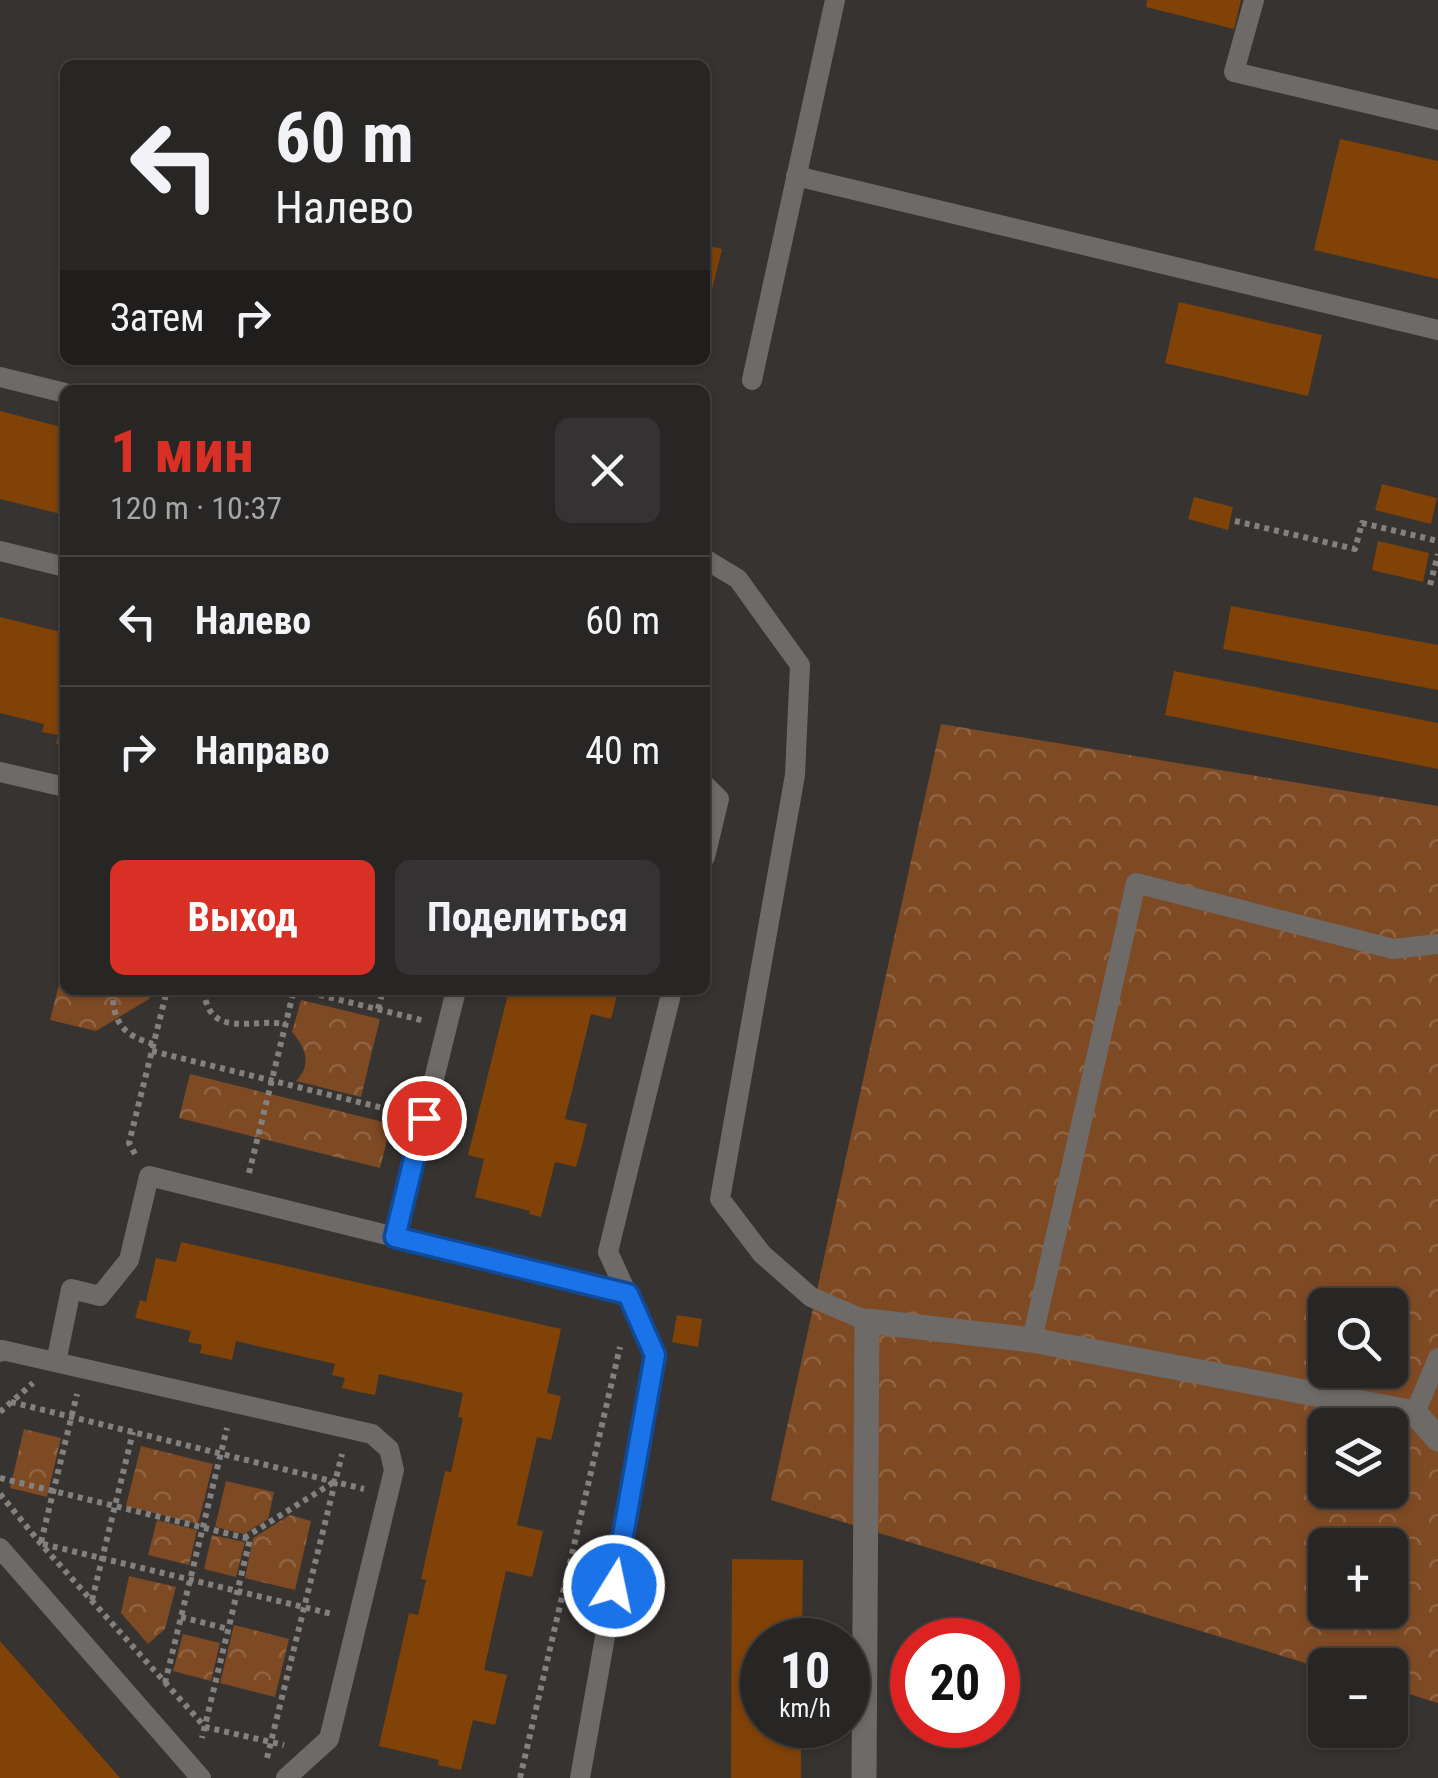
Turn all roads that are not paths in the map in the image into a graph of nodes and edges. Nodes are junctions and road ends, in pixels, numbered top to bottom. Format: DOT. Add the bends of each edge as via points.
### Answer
graph roads {
  1 [pos="835,0"];
  2 [pos="1254,0"];
  3 [pos="1438,120"];
  4 [pos="796,176"];
  5 [pos="1438,330"];
  6 [pos="0,377"];
  7 [pos="752,380"];
  8 [pos="60,392"];
  9 [pos="0,551"];
  10 [pos="710,562"];
  11 [pos="60,566"];
  12 [pos="0,772"];
  13 [pos="60,787"];
  14 [pos="710,790"];
  15 [pos="710,836"];
  16 [pos="1438,944"];
  17 [pos="455,995"];
  18 [pos="671,995"];
  19 [pos="395,1237"];
  20 [pos="629,1298"];
  21 [pos="867,1322"];
  22 [pos="1032,1340"];
  23 [pos="0,1352"];
  24 [pos="1438,1358"];
  25 [pos="56,1362"];
  26 [pos="1415,1413"];
  27 [pos="1438,1439"];
  28 [pos="0,1548"];
  29 [pos="201,1778"];
  30 [pos="286,1778"];
  31 [pos="580,1778"];
  32 [pos="864,1778"];
  1 -- 4 [label="lane"];
  2 -- 3 [label="lane" via="1234,72"];
  4 -- 5 [label="lane"];
  4 -- 7 [label="lane"];
  6 -- 8 [label="lane"];
  9 -- 11 [label="lane"];
  10 -- 21 [label="lane" via="738,579 800,665 795,774 720,1199 762,1254 811,1297"];
  12 -- 13 [label="lane"];
  14 -- 15 [label="lane" via="719,799"];
  16 -- 22 [label="lane" via="1392,950 1136,883"];
  17 -- 19 [label="lane"];
  18 -- 20 [label="lane" via="608,1252"];
  19 -- 20 [label="lane"];
  19 -- 25 [label="lane" via="149,1176 129,1260 100,1296 71,1289"];
  20 -- 31 [label="lane" via="655,1355"];
  21 -- 22 [label="street"];
  21 -- 32 [label="street"];
  22 -- 26 [label="street"];
  23 -- 25 [label="lane"];
  24 -- 26 [label="lane"];
  25 -- 30 [label="lane" via="372,1434 389,1449 394,1470 329,1739"];
  26 -- 27 [label="street"];
  28 -- 29 [label="lane"];
}
